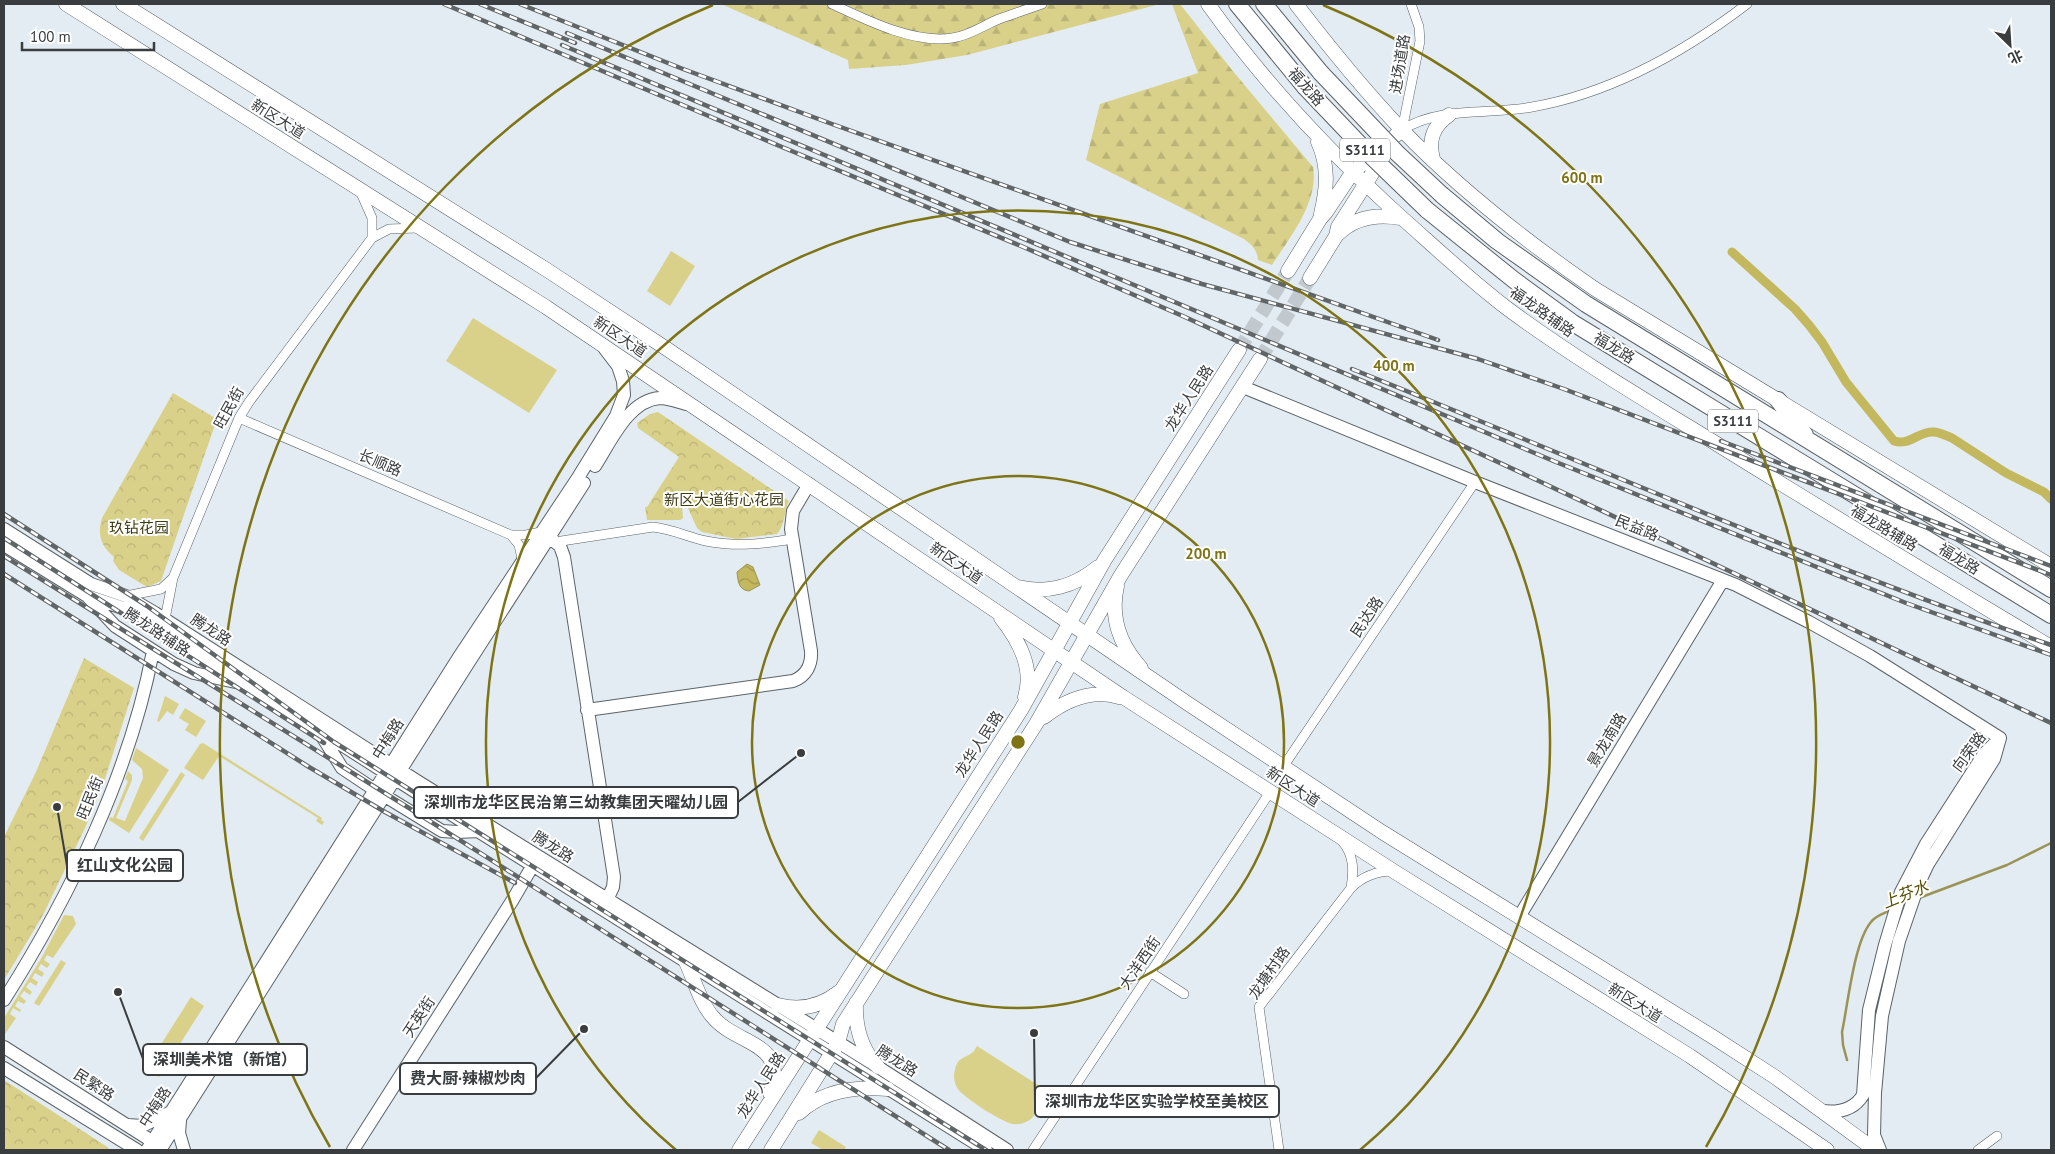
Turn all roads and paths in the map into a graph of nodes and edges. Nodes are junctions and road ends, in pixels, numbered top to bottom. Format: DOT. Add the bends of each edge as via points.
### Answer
graph roads {
  1 [pos="66,4"];
  2 [pos="123,4"];
  3 [pos="832,4"];
  4 [pos="1042,4"];
  5 [pos="1208,4"];
  6 [pos="1237,4"];
  7 [pos="1264,4"];
  8 [pos="1296,4"];
  9 [pos="1412,4"];
  10 [pos="1747,4"];
  11 [pos="1449,115"];
  12 [pos="1402,130"];
  13 [pos="1314,132"];
  14 [pos="1433,159"];
  15 [pos="1352,173"];
  16 [pos="1364,185"];
  17 [pos="359,189"];
  18 [pos="1320,218"];
  19 [pos="1401,218"];
  20 [pos="420,228"];
  21 [pos="1336,236"];
  22 [pos="372,238"];
  23 [pos="1288,271"];
  24 [pos="1310,278"];
  25 [pos="600,343"];
  26 [pos="1239,350"];
  27 [pos="1260,359"];
  28 [pos="1243,387"];
  29 [pos="1778,400"];
  30 [pos="694,406"];
  31 [pos="239,418"];
  32 [pos="1811,443"];
  33 [pos="1474,482"];
  34 [pos="808,484"];
  35 [pos="4,529"];
  36 [pos="511,534"];
  37 [pos="548,537"];
  38 [pos="792,539"];
  39 [pos="4,545"];
  40 [pos="522,559"];
  41 [pos="1104,561"];
  42 [pos="2051,566"];
  43 [pos="1121,575"];
  44 [pos="173,578"];
  45 [pos="1723,580"];
  46 [pos="1008,583"];
  47 [pos="2051,589"];
  48 [pos="88,596"];
  49 [pos="126,596"];
  50 [pos="992,608"];
  51 [pos="2051,615"];
  52 [pos="164,619"];
  53 [pos="1069,624"];
  54 [pos="1085,636"];
  55 [pos="2051,647"];
  56 [pos="153,651"];
  57 [pos="1055,651"];
  58 [pos="1072,662"];
  59 [pos="1152,679"];
  60 [pos="248,685"];
  61 [pos="1128,700"];
  62 [pos="587,710"];
  63 [pos="1021,710"];
  64 [pos="1036,724"];
  65 [pos="319,731"];
  66 [pos="2000,738"];
  67 [pos="1283,767"];
  68 [pos="393,772"];
  69 [pos="1270,792"];
  70 [pos="380,793"];
  71 [pos="477,826"];
  72 [pos="1335,833"];
  73 [pos="533,865"];
  74 [pos="1395,872"];
  75 [pos="1350,888"];
  76 [pos="607,900"];
  77 [pos="512,901"];
  78 [pos="1520,917"];
  79 [pos="685,960"];
  80 [pos="1150,972"];
  81 [pos="841,989"];
  82 [pos="1184,994"];
  83 [pos="4,1000"];
  84 [pos="856,1003"];
  85 [pos="778,1005"];
  86 [pos="813,1034"];
  87 [pos="4,1047"];
  88 [pos="835,1048"];
  89 [pos="878,1067"];
  90 [pos="4,1068"];
  91 [pos="888,1089"];
  92 [pos="1822,1111"];
  93 [pos="176,1114"];
  94 [pos="762,1114"];
  95 [pos="788,1124"];
  96 [pos="126,1125"];
  97 [pos="1997,1136"];
  98 [pos="118,1138"];
  99 [pos="157,1148"];
  100 [pos="125,1150"];
  101 [pos="137,1150"];
  102 [pos="184,1150"];
  103 [pos="354,1150"];
  104 [pos="362,1150"];
  105 [pos="738,1150"];
  106 [pos="771,1150"];
  107 [pos="986,1150"];
  108 [pos="1007,1150"];
  109 [pos="1033,1150"];
  110 [pos="1278,1150"];
  111 [pos="1827,1150"];
  112 [pos="1875,1150"];
  113 [pos="1880,1150"];
  114 [pos="1978,1150"];
  1 -- 17 [label="main road, 新区大道"];
  2 -- 46 [label="main road, 新区大道" via="562,280"];
  3 -- 4 [label="street" via="874,23 940,39 954,38"];
  5 -- 13 [label="main road, 福龙路辅路" via="1257,69"];
  6 -- 51 [label="highway, 福龙路 / S3111, bridge" via="1305,87 1368,153 1427,210 1514,280 1573,323"];
  7 -- 32 [label="highway, 福龙路 / S3111, bridge" via="1321,73 1397,153 1497,241 1557,285"];
  8 -- 12 [label="main road"];
  9 -- 12 [label="street, 进场道路" via="1420,41"];
  10 -- 11 [label="street" via="1659,63 1595,91 1509,111"];
  11 -- 12 [label="street" via="1424,119"];
  11 -- 14 [label="main road" via="1433,132 1430,146"];
  12 -- 14 [label="main road"];
  12 -- 15 [label="main road"];
  12 -- 16 [label="main road"];
  13 -- 15 [label="main road, 福龙路辅路"];
  13 -- 18 [label="main road" via="1325,158 1327,173"];
  14 -- 29 [label="main road" via="1489,208 1595,289"];
  15 -- 16 [label="main road, 福龙路辅路"];
  15 -- 18 [label="main road"];
  16 -- 19 [label="main road, 福龙路辅路"];
  16 -- 21 [label="main road" via="1338,227"];
  17 -- 20 [label="main road, 新区大道"];
  17 -- 22 [label="street" via="369,208"];
  18 -- 23 [label="main road"];
  19 -- 21 [label="main road" via="1366,218 1345,227"];
  19 -- 55 [label="main road, 福龙路辅路" via="1485,291 1570,352 1808,501"];
  20 -- 22 [label="street" via="389,229"];
  20 -- 25 [label="main road, 新区大道"];
  21 -- 24 [label="main road"];
  22 -- 31 [label="street, 旺民街"];
  25 -- 30 [label="main road, 新区大道"];
  25 -- 37 [label="main road, 中梅路" via="621,373 624,386 622,402"];
  26 -- 41 [label="main road, 龙华人民路"];
  27 -- 28 [label="main road"];
  28 -- 33 [label="main road, 民益路"];
  28 -- 43 [label="main road"];
  29 -- 32 [label="highway"];
  29 -- 42 [label="main road"];
  30 -- 34 [label="main road, 新区大道"];
  30 -- 37 [label="main road, 中梅路" via="661,398 649,401 633,412"];
  31 -- 36 [label="street, 长顺路"];
  31 -- 44 [label="street, 旺民街"];
  32 -- 47 [label="highway, 福龙路 / S3111"];
  33 -- 45 [label="main road, 民益路"];
  33 -- 67 [label="street, 民达路"];
  34 -- 38 [label="main road" via="793,511"];
  34 -- 50 [label="main road, 新区大道"];
  35 -- 49 [label="main road, 腾龙路" via="91,584"];
  36 -- 37 [label="street"];
  36 -- 40 [label="street" via="519,545"];
  37 -- 38 [label="street" via="653,527 706,541 738,545"];
  37 -- 40 [label="main road, 中梅路"];
  37 -- 62 [label="main road" via="560,546 564,557"];
  37 -- 68 [label="main road, 中梅路"];
  38 -- 62 [label="main road" via="811,657 803,676 793,681"];
  39 -- 48 [label="main road, 腾龙路"];
  40 -- 68 [label="main road, 中梅路"];
  41 -- 46 [label="main road" via="1082,579 1066,586 1034,589"];
  41 -- 53 [label="main road, 龙华人民路"];
  43 -- 54 [label="main road"];
  43 -- 59 [label="main road" via="1114,602 1118,629 1130,653"];
  44 -- 49 [label="street" via="160,589"];
  44 -- 52 [label="street, 旺民街"];
  45 -- 66 [label="main road, 民益路" via="1870,656"];
  45 -- 78 [label="main road, 景龙南路"];
  46 -- 53 [label="main road, 新区大道"];
  48 -- 56 [label="main road, 腾龙路辅路" via="106,619"];
  48 -- 60 [label="main road, 腾龙路" via="132,611"];
  49 -- 52 [label="main road, 腾龙路"];
  50 -- 57 [label="main road, 新区大道"];
  50 -- 63 [label="main road" via="1017,642 1026,664 1027,692"];
  52 -- 68 [label="main road, 腾龙路"];
  53 -- 54 [label="main road, 新区大道"];
  53 -- 57 [label="main road, 龙华人民路"];
  54 -- 58 [label="main road"];
  54 -- 59 [label="main road, 新区大道"];
  56 -- 60 [label="main road, 腾龙路辅路" via="183,670"];
  56 -- 83 [label="main road, 旺民街" via="130,737 100,815 59,903"];
  57 -- 58 [label="main road, 新区大道"];
  57 -- 63 [label="main road, 龙华人民路"];
  58 -- 61 [label="main road, 新区大道"];
  58 -- 64 [label="main road"];
  59 -- 67 [label="main road, 新区大道"];
  60 -- 65 [label="main road, 腾龙路"];
  61 -- 64 [label="main road" via="1107,694 1082,696 1062,704"];
  61 -- 69 [label="main road, 新区大道"];
  62 -- 76 [label="main road" via="614,877 614,887"];
  63 -- 81 [label="main road, 龙华人民路"];
  64 -- 84 [label="main road"];
  65 -- 68 [label="main road, 腾龙路"];
  65 -- 70 [label="main road" via="342,768"];
  66 -- 92 [label="main road, 向荣路" via="1984,754 1916,861 1901,892 1869,1010 1863,1095 1850,1108 1839,1112"];
  66 -- 113 [label="main road, 向荣路" via="1994,759 1919,883 1900,942 1882,1016 1874,1135"];
  67 -- 78 [label="main road, 新区大道"];
  68 -- 70 [label="main road, 中梅路"];
  68 -- 71 [label="main road, 腾龙路"];
  69 -- 72 [label="main road, 新区大道"];
  69 -- 80 [label="street, 大洋西街"];
  70 -- 71 [label="main road" via="442,831 457,832"];
  70 -- 93 [label="main road, 中梅路"];
  71 -- 73 [label="main road, 腾龙路"];
  71 -- 76 [label="main road, 腾龙路"];
  72 -- 74 [label="main road, 新区大道"];
  72 -- 75 [label="street" via="1351,854 1353,874"];
  73 -- 77 [label="main road, 天英街"];
  73 -- 79 [label="main road, 腾龙路"];
  74 -- 75 [label="street, 龙塘村路" via="1385,871 1369,876"];
  74 -- 111 [label="main road, 新区大道" via="1690,1056"];
  75 -- 110 [label="street, 龙塘村路" via="1259,1007"];
  76 -- 85 [label="main road, 腾龙路"];
  77 -- 103 [label="main road, 天英街"];
  77 -- 104 [label="main road, 天英街" via="492,949"];
  78 -- 92 [label="main road, 新区大道" via="1713,1036"];
  79 -- 86 [label="main road, 腾龙路"];
  79 -- 94 [label="main road" via="711,1015 762,1049 772,1061 774,1082"];
  80 -- 82 [label="street"];
  80 -- 109 [label="street, 大洋西街"];
  81 -- 85 [label="main road" via="802,1008"];
  81 -- 86 [label="main road, 龙华人民路"];
  84 -- 88 [label="main road" via="843,1024"];
  84 -- 89 [label="main road" via="856,1026 870,1058"];
  85 -- 86 [label="main road, 腾龙路"];
  86 -- 88 [label="main road, 腾龙路"];
  86 -- 94 [label="main road, 龙华人民路"];
  87 -- 96 [label="main road, 民繁路"];
  88 -- 89 [label="main road, 腾龙路"];
  88 -- 91 [label="main road, 腾龙路"];
  88 -- 95 [label="main road"];
  89 -- 108 [label="main road, 腾龙路"];
  90 -- 98 [label="main road"];
  91 -- 95 [label="main road" via="869,1087 828,1095 810,1104"];
  91 -- 107 [label="main road, 腾龙路"];
  92 -- 112 [label="main road, 新区大道"];
  93 -- 96 [label="main road" via="142,1126"];
  93 -- 99 [label="main road, 中梅路"];
  93 -- 102 [label="main road"];
  94 -- 105 [label="main road, 龙华人民路"];
  95 -- 106 [label="main road"];
  96 -- 99 [label="main road, 民繁路"];
  97 -- 114 [label="street"];
  98 -- 100 [label="main road"];
  98 -- 101 [label="main road"];
}
